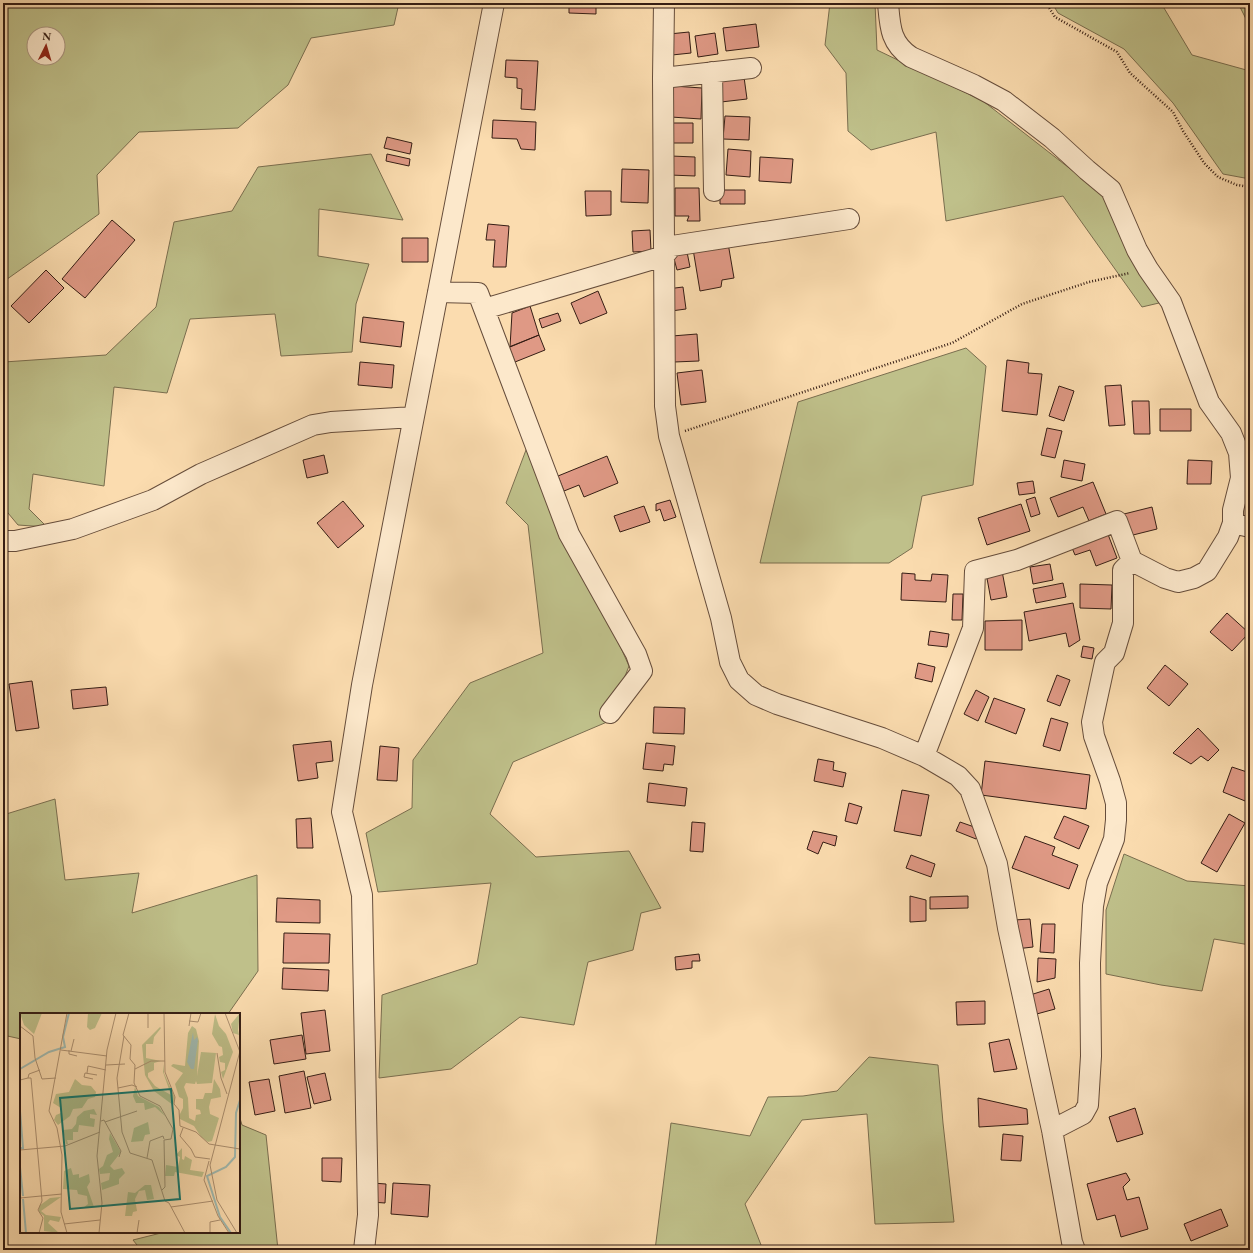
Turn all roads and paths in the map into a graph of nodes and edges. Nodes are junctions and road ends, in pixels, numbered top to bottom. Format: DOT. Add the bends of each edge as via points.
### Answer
graph roads {
  1 [pos="494,3"];
  2 [pos="664,3"];
  3 [pos="888,3"];
  4 [pos="1046,3"];
  5 [pos="752,68"];
  6 [pos="712,72"];
  7 [pos="663,78"];
  8 [pos="1250,187"];
  9 [pos="714,191"];
  10 [pos="849,219"];
  11 [pos="664,256"];
  12 [pos="1148,269"];
  13 [pos="438,292"];
  14 [pos="484,309"];
  15 [pos="414,417"];
  16 [pos="669,436"];
  17 [pos="1241,525"];
  18 [pos="3,541"];
  19 [pos="1132,561"];
  20 [pos="610,713"];
  21 [pos="924,756"];
  22 [pos="1052,1130"];
  23 [pos="364,1250"];
  24 [pos="1075,1250"];
  1 -- 13 [label="street"];
  2 -- 7 [label="street"];
  3 -- 12 [label="street" via="890,27 895,41 903,52 1004,101 1052,138 1111,190"];
  4 -- 8 [label="path" via="1055,16 1117,52 1130,73 1173,112 1182,131 1204,163 1218,177"];
  5 -- 6 [label="street"];
  6 -- 7 [label="street"];
  6 -- 9 [label="street"];
  7 -- 11 [label="street"];
  10 -- 11 [label="street" via="672,246"];
  11 -- 14 [label="street"];
  11 -- 16 [label="street" via="665,406"];
  12 -- 16 [label="path" via="1089,282 1022,304 952,343"];
  12 -- 17 [label="street" via="1171,302 1209,402 1231,433 1239,453 1241,478 1233,510"];
  13 -- 14 [label="street" via="478,293"];
  13 -- 15 [label="street"];
  14 -- 20 [label="street" via="569,534 636,654 642,671"];
  15 -- 18 [label="street" via="313,425 201,474 153,500 73,529 15,541"];
  15 -- 23 [label="street" via="362,685 342,812 362,895 368,1208"];
  16 -- 21 [label="street" via="721,618 730,662 739,680 756,695 777,704 882,738"];
  17 -- 19 [label="street" via="1228,537 1207,571 1194,578 1178,582"];
  19 -- 21 [label="street" via="1117,521 1017,560 975,571 973,628"];
  19 -- 22 [label="street" via="1123,570 1123,623 1114,653 1105,662 1092,722 1094,736 1116,803 1116,820 1114,839 1097,883 1093,906 1088,1105 1083,1114"];
  21 -- 22 [label="street" via="958,776 970,789 997,864 1008,928"];
  22 -- 24 [label="street"];
}
